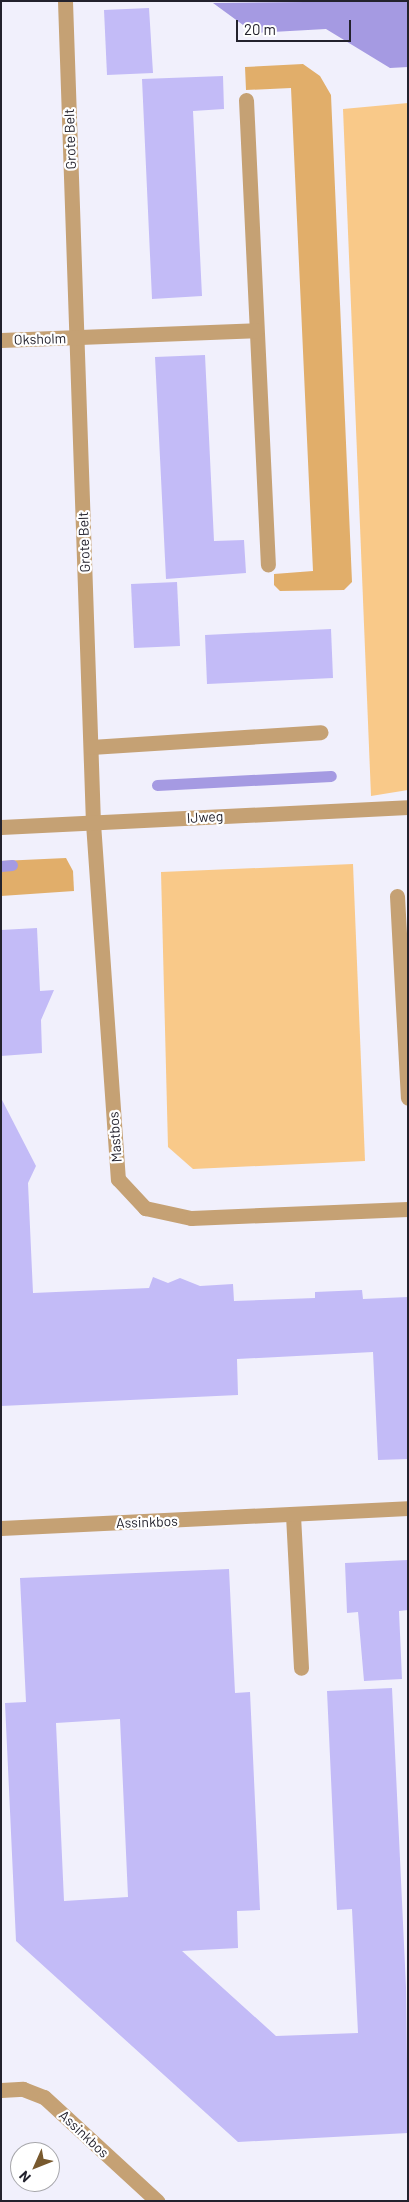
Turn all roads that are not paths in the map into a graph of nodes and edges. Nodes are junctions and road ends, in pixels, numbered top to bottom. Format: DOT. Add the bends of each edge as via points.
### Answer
graph roads {
  1 [pos="65,1"];
  2 [pos="246,100"];
  3 [pos="256,330"];
  4 [pos="78,338"];
  5 [pos="1,340"];
  6 [pos="268,564"];
  7 [pos="321,732"];
  8 [pos="91,747"];
  9 [pos="408,807"];
  10 [pos="93,823"];
  11 [pos="1,827"];
  12 [pos="397,896"];
  13 [pos="408,1098"];
  14 [pos="408,1209"];
  15 [pos="408,1508"];
  16 [pos="293,1515"];
  17 [pos="1,1528"];
  18 [pos="301,1668"];
  19 [pos="1,2090"];
  20 [pos="157,2201"];
  1 -- 4 [label="street, Grote Belt"];
  2 -- 3 [label="street"];
  3 -- 4 [label="street"];
  3 -- 6 [label="street"];
  4 -- 5 [label="street, Oksholm"];
  4 -- 8 [label="street, Grote Belt"];
  7 -- 8 [label="street"];
  8 -- 10 [label="street, Grote Belt"];
  9 -- 10 [label="street, IJweg"];
  10 -- 11 [label="street, IJweg"];
  10 -- 14 [label="street, Mastbos" via="118,1180 145,1208 191,1218"];
  12 -- 13 [label="street"];
  15 -- 16 [label="street, Assinkbos"];
  16 -- 17 [label="street, Assinkbos"];
  16 -- 18 [label="street"];
  19 -- 20 [label="street, Assinkbos" via="23,2088 44,2097"];
}
